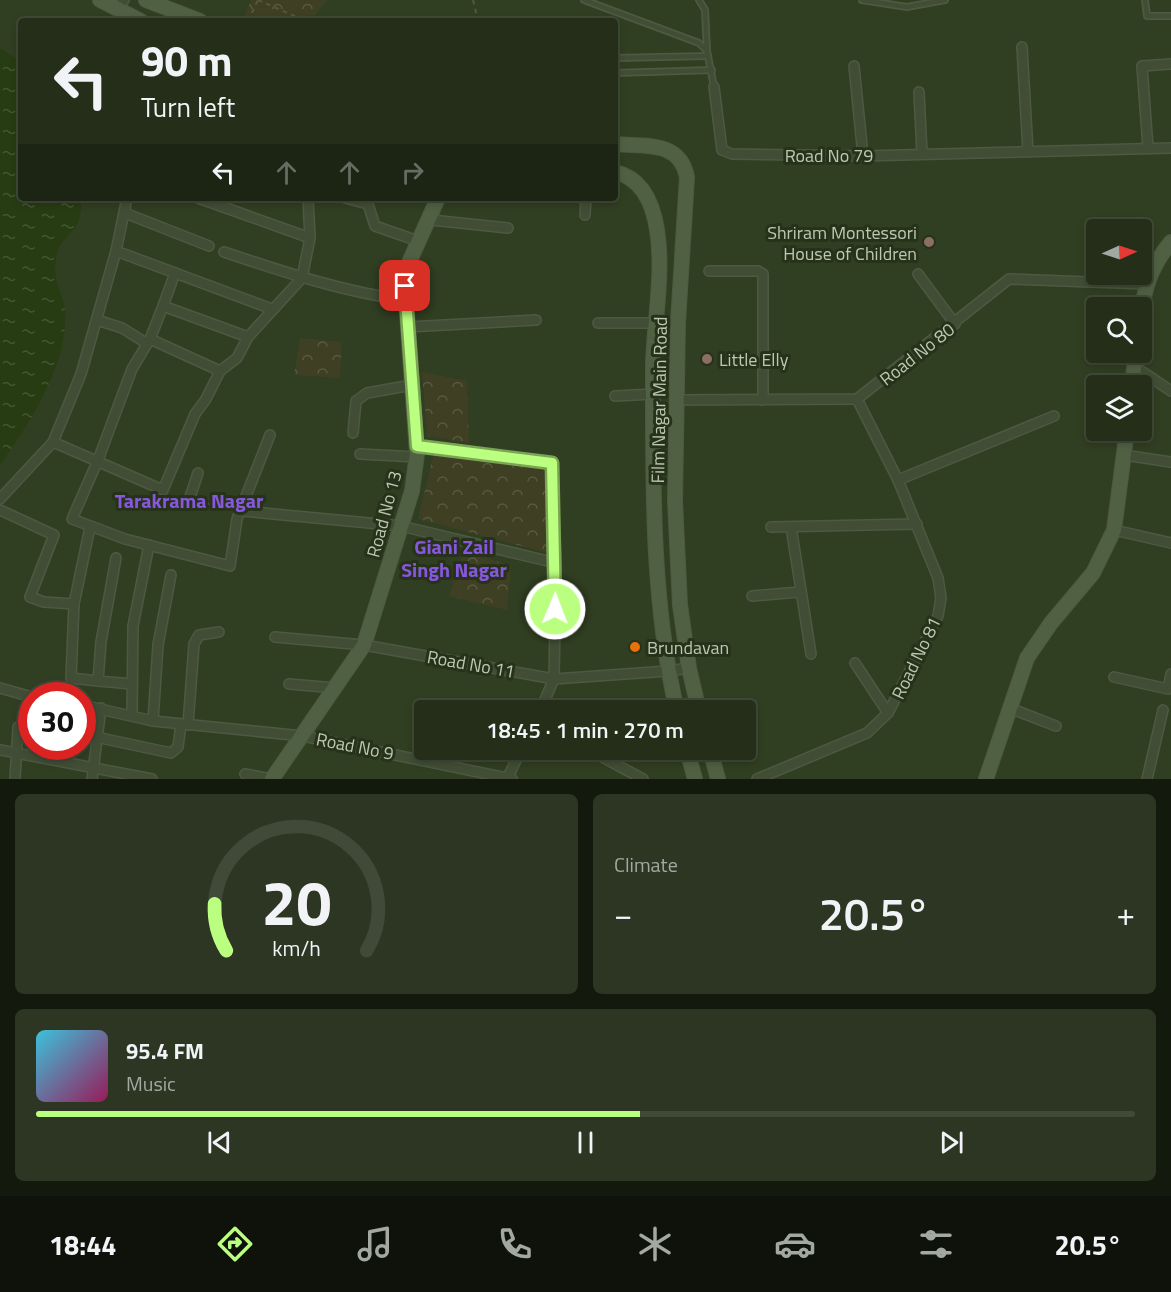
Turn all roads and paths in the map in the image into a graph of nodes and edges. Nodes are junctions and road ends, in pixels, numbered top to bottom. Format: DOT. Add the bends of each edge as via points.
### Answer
graph roads {
  1 [pos="100,0"];
  2 [pos="146,0"];
  3 [pos="258,0"];
  4 [pos="473,0"];
  5 [pos="584,0"];
  6 [pos="699,0"];
  7 [pos="862,0"];
  8 [pos="945,0"];
  9 [pos="1145,0"];
  10 [pos="121,10"];
  11 [pos="1171,16"];
  12 [pos="136,18"];
  13 [pos="192,18"];
  14 [pos="249,18"];
  15 [pos="299,18"];
  16 [pos="477,18"];
  17 [pos="1022,47"];
  18 [pos="707,54"];
  19 [pos="618,58"];
  20 [pos="1171,64"];
  21 [pos="854,66"];
  22 [pos="712,70"];
  23 [pos="618,73"];
  24 [pos="714,87"];
  25 [pos="919,92"];
  26 [pos="618,144"];
  27 [pos="1148,148"];
  28 [pos="1171,148"];
  29 [pos="1028,152"];
  30 [pos="922,154"];
  31 [pos="863,156"];
  32 [pos="618,173"];
  33 [pos="127,201"];
  34 [pos="206,201"];
  35 [pos="306,201"];
  36 [pos="356,201"];
  37 [pos="437,201"];
  38 [pos="586,201"];
  39 [pos="125,213"];
  40 [pos="585,215"];
  41 [pos="431,220"];
  42 [pos="508,228"];
  43 [pos="310,238"];
  44 [pos="418,242"];
  45 [pos="1171,242"];
  46 [pos="209,246"];
  47 [pos="116,251"];
  48 [pos="224,252"];
  49 [pos="1152,270"];
  50 [pos="709,271"];
  51 [pos="175,273"];
  52 [pos="918,274"];
  53 [pos="302,278"];
  54 [pos="1086,282"];
  55 [pos="405,300"];
  56 [pos="163,306"];
  57 [pos="272,309"];
  58 [pos="97,320"];
  59 [pos="536,320"];
  60 [pos="598,323"];
  61 [pos="678,323"];
  62 [pos="654,324"];
  63 [pos="955,324"];
  64 [pos="407,327"];
  65 [pos="248,337"];
  66 [pos="148,341"];
  67 [pos="1140,363"];
  68 [pos="220,371"];
  69 [pos="412,384"];
  70 [pos="1171,391"];
  71 [pos="654,394"];
  72 [pos="615,396"];
  73 [pos="857,399"];
  74 [pos="677,400"];
  75 [pos="763,400"];
  76 [pos="1054,416"];
  77 [pos="353,433"];
  78 [pos="270,435"];
  79 [pos="1126,441"];
  80 [pos="53,442"];
  81 [pos="417,452"];
  82 [pos="360,454"];
  83 [pos="1124,455"];
  84 [pos="99,460"];
  85 [pos="1171,462"];
  86 [pos="198,473"];
  87 [pos="898,480"];
  88 [pos="0,499"];
  89 [pos="189,500"];
  90 [pos="0,510"];
  91 [pos="242,511"];
  92 [pos="917,524"];
  93 [pos="401,526"];
  94 [pos="90,527"];
  95 [pos="771,527"];
  96 [pos="791,527"];
  97 [pos="1114,530"];
  98 [pos="1171,543"];
  99 [pos="148,545"];
  100 [pos="116,558"];
  101 [pos="556,563"];
  102 [pos="171,575"];
  103 [pos="799,592"];
  104 [pos="752,596"];
  105 [pos="74,604"];
  106 [pos="219,632"];
  107 [pos="275,637"];
  108 [pos="364,645"];
  109 [pos="811,654"];
  110 [pos="855,663"];
  111 [pos="689,668"];
  112 [pos="668,671"];
  113 [pos="1171,674"];
  114 [pos="1114,677"];
  115 [pos="554,679"];
  116 [pos="98,681"];
  117 [pos="132,684"];
  118 [pos="289,684"];
  119 [pos="0,688"];
  120 [pos="336,688"];
  121 [pos="18,693"];
  122 [pos="545,700"];
  123 [pos="675,700"];
  124 [pos="696,700"];
  125 [pos="96,707"];
  126 [pos="101,708"];
  127 [pos="1012,709"];
  128 [pos="1163,710"];
  129 [pos="888,713"];
  130 [pos="132,715"];
  131 [pos="153,721"];
  132 [pos="184,724"];
  133 [pos="1056,726"];
  134 [pos="18,727"];
  135 [pos="303,736"];
  136 [pos="96,737"];
  137 [pos="0,750"];
  138 [pos="17,753"];
  139 [pos="517,760"];
  140 [pos="608,760"];
  141 [pos="690,760"];
  142 [pos="713,760"];
  143 [pos="93,774"];
  144 [pos="245,774"];
  145 [pos="509,778"];
  146 [pos="15,779"];
  147 [pos="152,779"];
  148 [pos="272,779"];
  149 [pos="643,779"];
  150 [pos="695,779"];
  151 [pos="718,779"];
  152 [pos="757,779"];
  153 [pos="986,779"];
  154 [pos="1147,779"];
  1 -- 10 [label="main road"];
  2 -- 13 [label="main road"];
  3 -- 14 [label="path"];
  3 -- 15 [label="path"];
  4 -- 16 [label="path"];
  5 -- 18 [label="lane" via="699,43"];
  6 -- 18 [label="lane, Road No 79" via="705,10"];
  7 -- 8 [label="lane" via="907,7"];
  9 -- 11 [label="lane" via="1147,16"];
  10 -- 12 [label="main road"];
  17 -- 29 [label="street"];
  18 -- 19 [label="lane"];
  18 -- 22 [label="lane, Road No 79"];
  20 -- 27 [label="street" via="1142,66"];
  21 -- 31 [label="street"];
  22 -- 23 [label="lane"];
  22 -- 24 [label="lane, Road No 79"];
  24 -- 31 [label="street, Road No 79" via="722,150 732,154"];
  25 -- 30 [label="street"];
  26 -- 61 [label="main road, Film Nagar Main Road" via="666,149 681,158 685,166 687,201"];
  27 -- 28 [label="street, Road No 79"];
  27 -- 29 [label="street, Road No 79"];
  29 -- 30 [label="street, Road No 79"];
  30 -- 31 [label="street, Road No 79"];
  32 -- 62 [label="main road, Film Nagar Main Road" via="629,175 644,191 657,229 659,264"];
  33 -- 39 [label="street"];
  34 -- 43 [label="street"];
  35 -- 43 [label="street"];
  36 -- 44 [label="street" via="368,204 375,226"];
  37 -- 41 [label="main road, Road No 13"];
  38 -- 40 [label="street"];
  39 -- 46 [label="street"];
  39 -- 47 [label="street"];
  41 -- 42 [label="street"];
  41 -- 44 [label="main road, Road No 13"];
  43 -- 53 [label="street"];
  44 -- 55 [label="main road, Road No 13" via="407,267"];
  45 -- 49 [label="main road"];
  47 -- 51 [label="street"];
  47 -- 58 [label="street"];
  48 -- 53 [label="street"];
  50 -- 75 [label="street" via="763,274"];
  51 -- 56 [label="street"];
  51 -- 57 [label="street"];
  52 -- 63 [label="street"];
  53 -- 55 [label="street"];
  53 -- 57 [label="street"];
  54 -- 63 [label="street, Road No 80" via="1010,279"];
  55 -- 64 [label="main road, Road No 13"];
  56 -- 65 [label="street"];
  56 -- 66 [label="street"];
  57 -- 65 [label="street"];
  58 -- 66 [label="street"];
  58 -- 80 [label="street" via="81,375"];
  59 -- 64 [label="street"];
  60 -- 62 [label="street"];
  61 -- 62 [label="street"];
  61 -- 74 [label="main road, Film Nagar Main Road"];
  62 -- 71 [label="main road, Film Nagar Main Road"];
  63 -- 73 [label="street, Road No 80"];
  64 -- 69 [label="main road, Road No 13"];
  65 -- 68 [label="street" via="237,358"];
  66 -- 68 [label="street"];
  66 -- 84 [label="street" via="132,369"];
  67 -- 70 [label="street"];
  68 -- 84 [label="street" via="195,414 163,490"];
  69 -- 77 [label="street" via="367,393 356,401"];
  69 -- 81 [label="main road, Road No 13"];
  71 -- 72 [label="street"];
  71 -- 112 [label="main road, Film Nagar Main Road" via="657,557"];
  73 -- 75 [label="street"];
  73 -- 87 [label="street, Road No 81"];
  74 -- 75 [label="street"];
  74 -- 111 [label="main road, Film Nagar Main Road" via="676,554"];
  76 -- 87 [label="street"];
  78 -- 91 [label="street"];
  79 -- 83 [label="main road"];
  80 -- 84 [label="street"];
  80 -- 88 [label="street"];
  81 -- 82 [label="street"];
  81 -- 93 [label="main road, Road No 13" via="412,491"];
  81 -- 101 [label="street" via="552,463"];
  83 -- 85 [label="street"];
  83 -- 97 [label="main road"];
  84 -- 94 [label="street" via="72,519"];
  86 -- 89 [label="street"];
  87 -- 92 [label="street, Road No 81"];
  89 -- 91 [label="path"];
  90 -- 105 [label="street" via="54,535 30,597"];
  91 -- 93 [label="street"];
  91 -- 99 [label="street" via="237,519 230,566"];
  92 -- 96 [label="street"];
  92 -- 129 [label="street, Road No 81" via="942,598 938,616"];
  93 -- 101 [label="street"];
  93 -- 108 [label="main road, Road No 13"];
  94 -- 99 [label="street"];
  94 -- 105 [label="street"];
  95 -- 96 [label="street"];
  96 -- 103 [label="street"];
  97 -- 98 [label="street"];
  97 -- 127 [label="main road" via="1093,573 1027,658"];
  99 -- 117 [label="street" via="133,626"];
  100 -- 116 [label="street"];
  101 -- 115 [label="street"];
  102 -- 131 [label="street" via="159,645"];
  103 -- 104 [label="street"];
  103 -- 109 [label="street"];
  105 -- 116 [label="street" via="71,678"];
  106 -- 132 [label="street" via="200,635 194,644"];
  107 -- 108 [label="street, Road No 11"];
  108 -- 115 [label="street, Road No 11"];
  108 -- 120 [label="main road, Road No 13"];
  110 -- 129 [label="street"];
  111 -- 112 [label="street, Road No 11"];
  111 -- 124 [label="main road, Film Nagar Main Road"];
  112 -- 115 [label="street, Road No 11"];
  112 -- 123 [label="main road, Film Nagar Main Road"];
  113 -- 114 [label="street" via="1168,690"];
  115 -- 122 [label="street"];
  116 -- 117 [label="street"];
  117 -- 130 [label="street"];
  118 -- 120 [label="street"];
  119 -- 121 [label="street"];
  120 -- 135 [label="main road, Road No 13"];
  125 -- 126 [label="street, Road No 9"];
  126 -- 130 [label="street, Road No 9"];
  126 -- 136 [label="street"];
  127 -- 133 [label="street"];
  127 -- 153 [label="main road"];
  128 -- 154 [label="street"];
  129 -- 152 [label="street, Road No 81" via="867,733"];
  130 -- 131 [label="street, Road No 9"];
  131 -- 132 [label="street, Road No 9"];
  132 -- 135 [label="street, Road No 9"];
  132 -- 136 [label="street" via="178,747 171,753"];
  134 -- 138 [label="street"];
  135 -- 145 [label="street, Road No 9"];
  135 -- 148 [label="main road, Road No 13"];
  137 -- 138 [label="street"];
  138 -- 143 [label="street"];
  138 -- 146 [label="street"];
  139 -- 145 [label="street"];
  140 -- 149 [label="street"];
  141 -- 150 [label="main road"];
  142 -- 151 [label="main road"];
  143 -- 147 [label="street"];
  144 -- 148 [label="street"];
}
